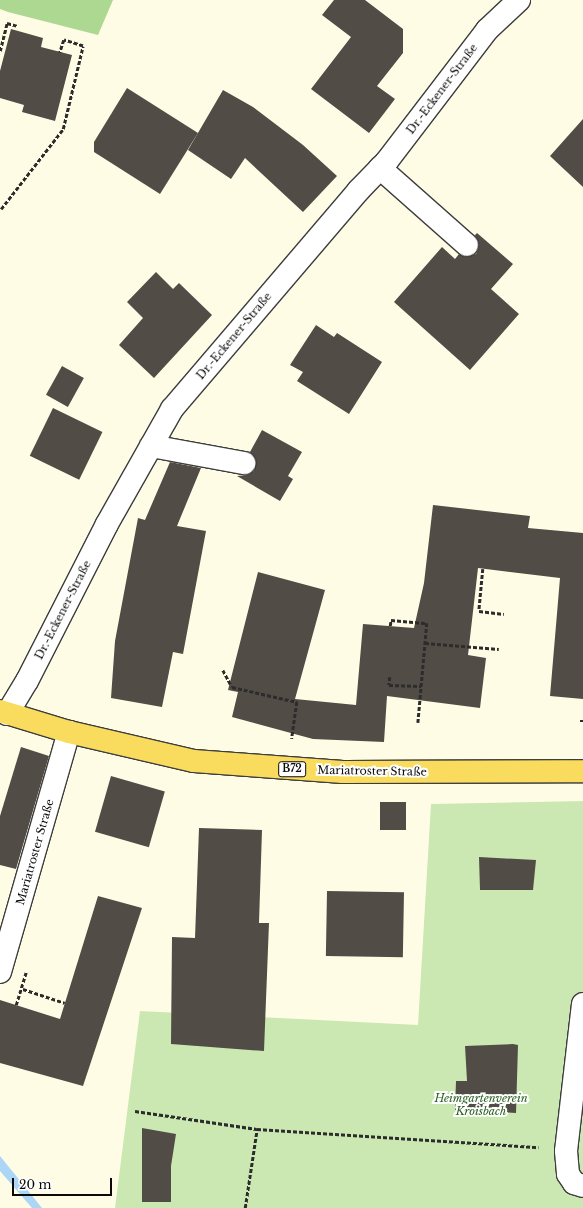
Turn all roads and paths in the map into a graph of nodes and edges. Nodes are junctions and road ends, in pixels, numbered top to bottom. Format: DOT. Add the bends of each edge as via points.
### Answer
graph roads {
  1 [pos="520,0"];
  2 [pos="18,26"];
  3 [pos="0,51"];
  4 [pos="60,52"];
  5 [pos="380,168"];
  6 [pos="1,209"];
  7 [pos="467,245"];
  8 [pos="151,446"];
  9 [pos="244,463"];
  10 [pos="483,569"];
  11 [pos="504,614"];
  12 [pos="390,626"];
  13 [pos="425,643"];
  14 [pos="499,649"];
  15 [pos="223,670"];
  16 [pos="390,677"];
  17 [pos="421,686"];
  18 [pos="3,713"];
  19 [pos="418,723"];
  20 [pos="69,732"];
  21 [pos="291,746"];
  22 [pos="583,770"];
  23 [pos="26,973"];
  24 [pos="7,979"];
  25 [pos="65,1003"];
  26 [pos="583,1004"];
  27 [pos="16,1005"];
  28 [pos="135,1111"];
  29 [pos="258,1129"];
  30 [pos="566,1150"];
  31 [pos="583,1186"];
  32 [pos="245,1208"];
  1 -- 5 [label="street, Dr.-Eckener-Straße" via="487,30"];
  2 -- 3 [label="path" via="7,23"];
  4 -- 6 [label="path" via="64,40 83,46 64,129"];
  5 -- 7 [label="street"];
  5 -- 8 [label="street, Dr.-Eckener-Straße" via="172,410"];
  8 -- 9 [label="street"];
  8 -- 18 [label="street, Dr.-Eckener-Straße" via="106,524 27,681"];
  10 -- 11 [label="path" via="479,610"];
  12 -- 13 [label="path" via="391,620 427,623"];
  13 -- 14 [label="path"];
  13 -- 17 [label="path"];
  15 -- 21 [label="path" via="232,687 297,702"];
  16 -- 17 [label="path" via="389,685"];
  17 -- 19 [label="path"];
  18 -- 20 [label="main road, Mariatroster Straße / B72"];
  20 -- 22 [label="main road, Mariatroster Straße / B72" via="194,761 268,767 343,772"];
  20 -- 24 [label="street, Mariatroster Straße"];
  23 -- 27 [label="path, bridge"];
  24 -- 25 [label="path"];
  26 -- 30 [label="street"];
  28 -- 29 [label="path"];
  29 -- 30 [label="path"];
  29 -- 32 [label="path"];
  30 -- 31 [label="street" via="568,1174 574,1183"];
}
